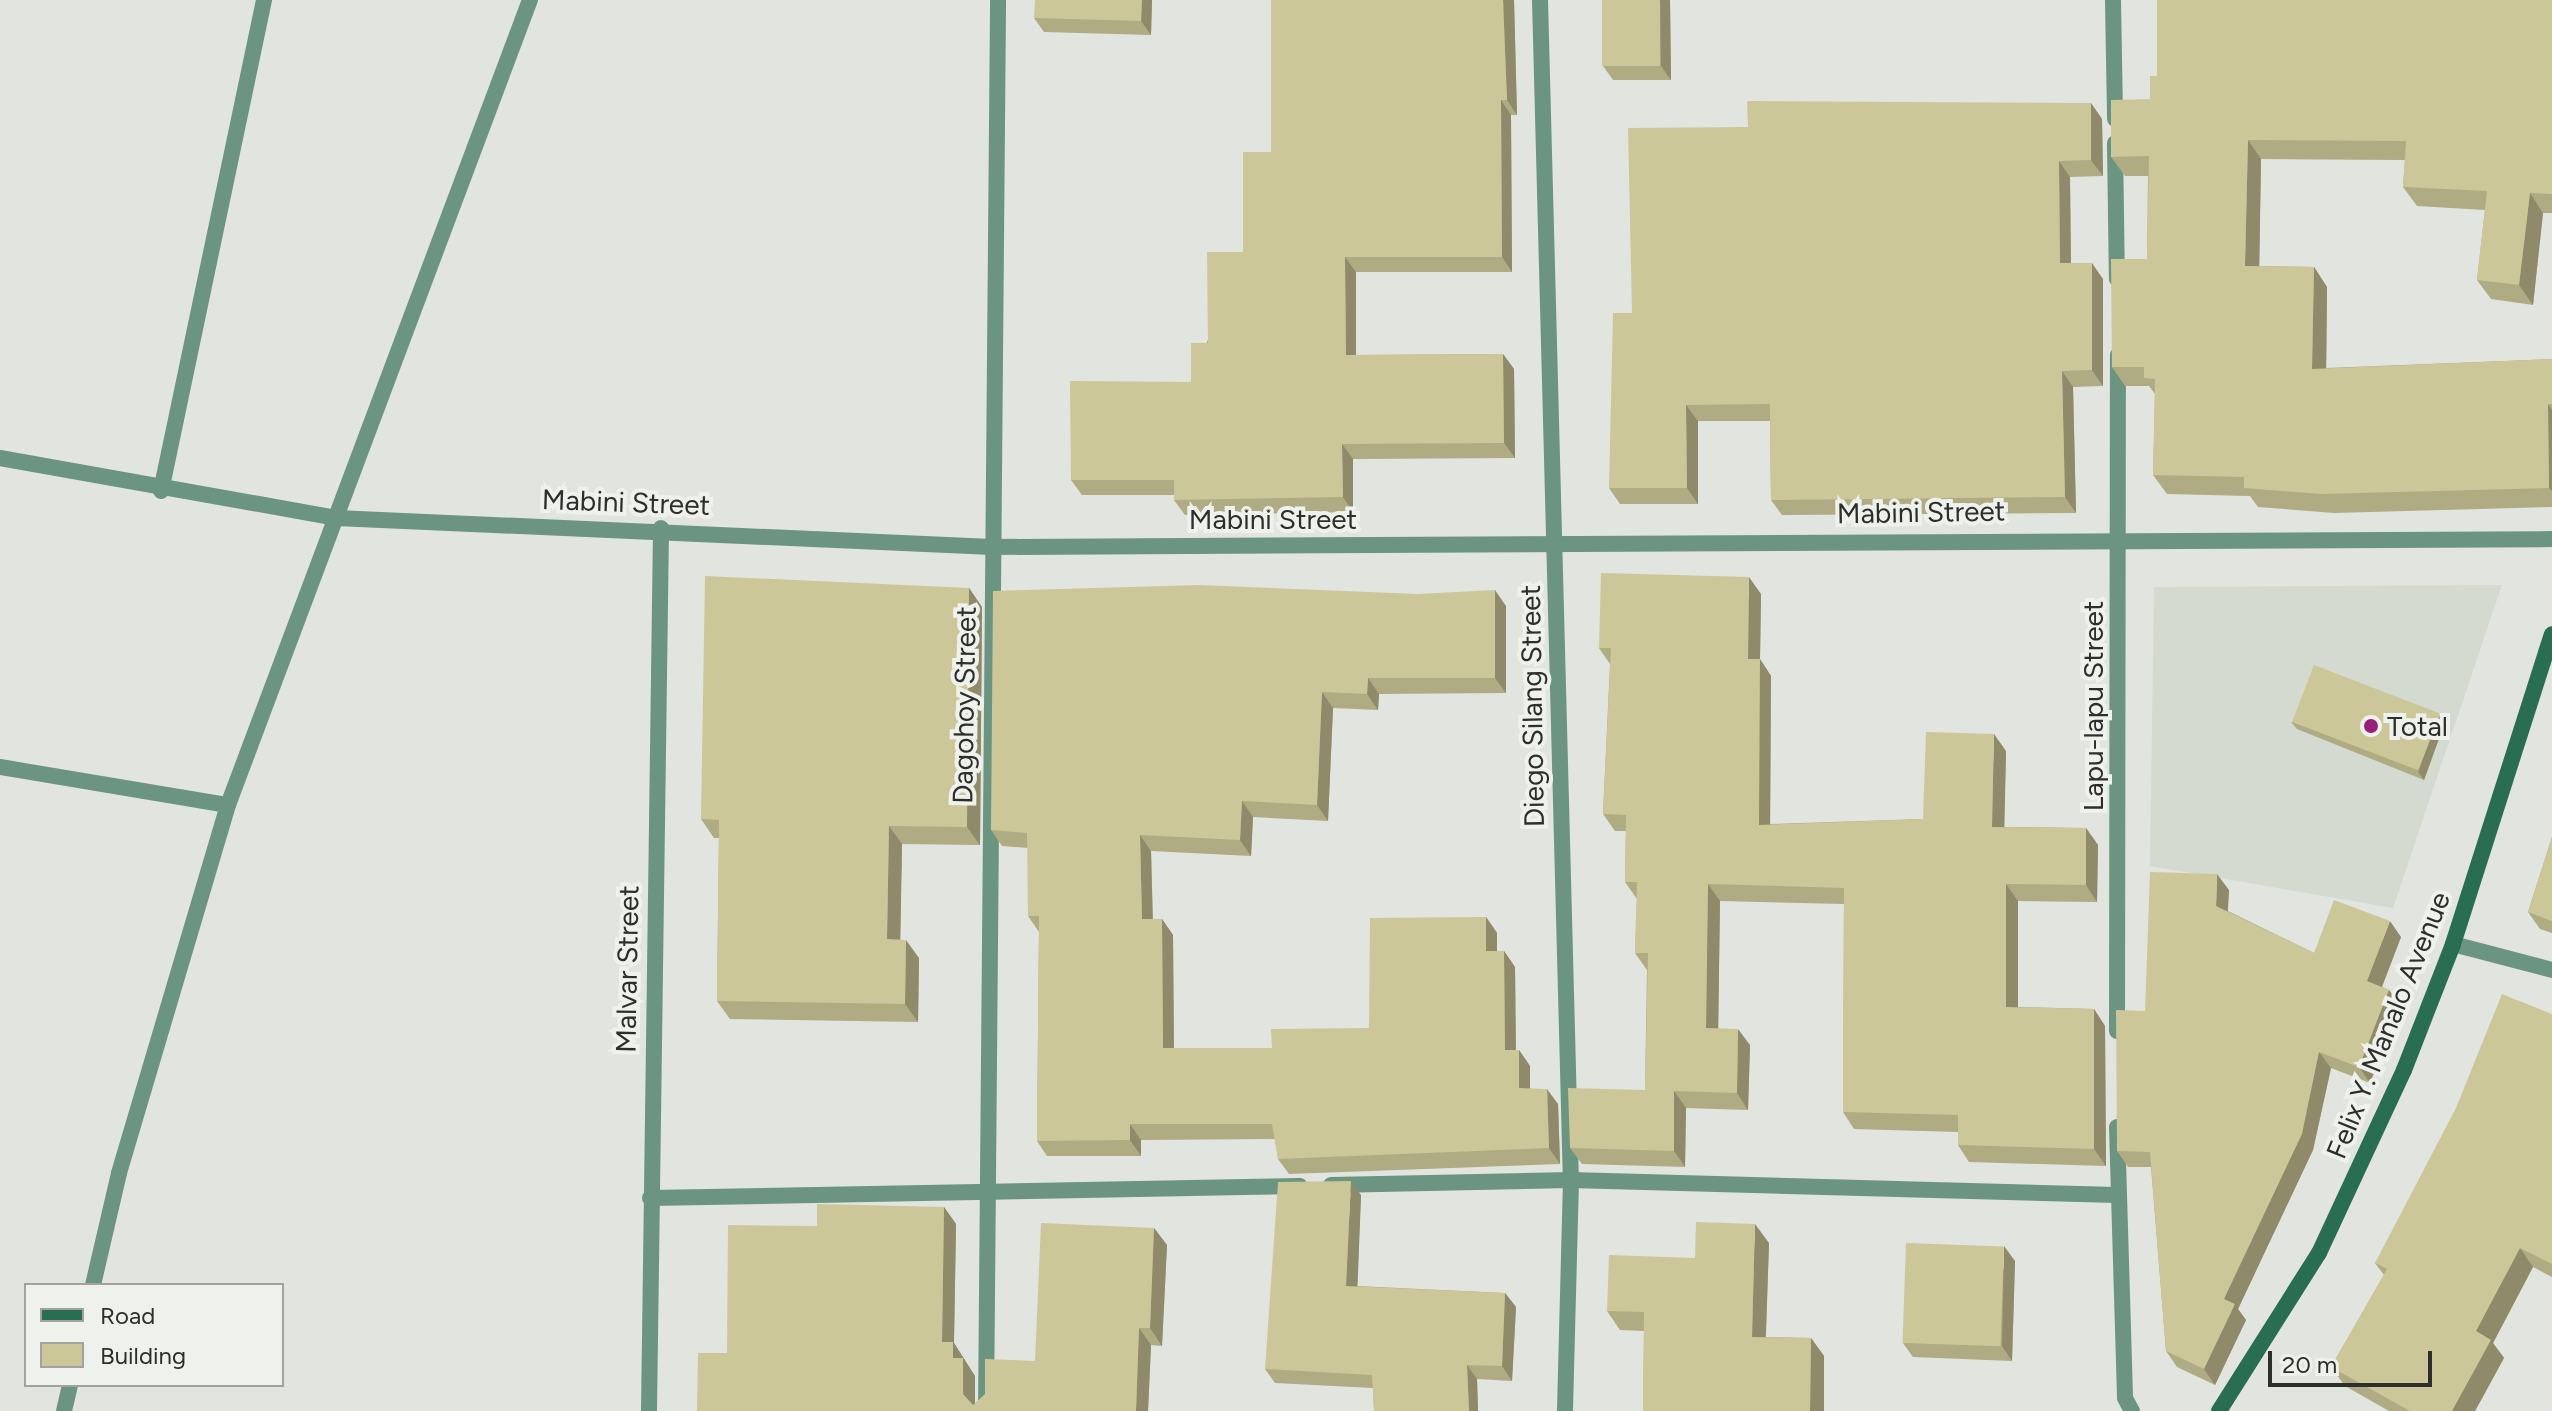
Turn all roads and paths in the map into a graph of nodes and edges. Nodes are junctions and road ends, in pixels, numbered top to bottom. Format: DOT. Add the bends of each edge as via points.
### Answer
graph roads {
  1 [pos="264,0"];
  2 [pos="530,0"];
  3 [pos="998,0"];
  4 [pos="1540,0"];
  5 [pos="2113,0"];
  6 [pos="2117,300"];
  7 [pos="2117,331"];
  8 [pos="0,458"];
  9 [pos="161,491"];
  10 [pos="336,518"];
  11 [pos="661,528"];
  12 [pos="2120,536"];
  13 [pos="2552,539"];
  14 [pos="1554,544"];
  15 [pos="992,547"];
  16 [pos="2552,634"];
  17 [pos="0,767"];
  18 [pos="228,805"];
  19 [pos="2453,944"];
  20 [pos="2552,970"];
  21 [pos="2117,1054"];
  22 [pos="2117,1101"];
  23 [pos="1571,1180"];
  24 [pos="984,1192"];
  25 [pos="2117,1195"];
  26 [pos="650,1198"];
  27 [pos="93,1283"];
  28 [pos="70,1387"];
  29 [pos="64,1411"];
  30 [pos="649,1411"];
  31 [pos="986,1411"];
  32 [pos="1565,1411"];
  33 [pos="2132,1411"];
  34 [pos="2219,1411"];
  1 -- 9 [label="street"];
  2 -- 10 [label="street"];
  3 -- 15 [label="street, Dagohoy Street"];
  4 -- 14 [label="street, Diego Silang Street"];
  5 -- 6 [label="street"];
  7 -- 12 [label="street, Lapu-lapu Street"];
  8 -- 9 [label="street, Mabini Street"];
  9 -- 10 [label="street, Mabini Street"];
  10 -- 11 [label="street, Mabini Street"];
  10 -- 18 [label="street"];
  11 -- 15 [label="street, Mabini Street"];
  11 -- 26 [label="street, Malvar Street"];
  12 -- 13 [label="street, Mabini Street"];
  12 -- 14 [label="street, Mabini Street"];
  12 -- 21 [label="street, Lapu-lapu Street"];
  14 -- 15 [label="street, Mabini Street"];
  14 -- 23 [label="street, Diego Silang Street"];
  15 -- 24 [label="street, Dagohoy Street"];
  16 -- 19 [label="main road, Felix Y. Manalo Avenue"];
  17 -- 18 [label="street"];
  18 -- 27 [label="street" via="119,1173"];
  19 -- 20 [label="street"];
  19 -- 34 [label="main road, Felix Y. Manalo Avenue" via="2319,1253"];
  22 -- 25 [label="street"];
  23 -- 24 [label="street"];
  23 -- 25 [label="street"];
  23 -- 32 [label="street, Diego Silang Street"];
  24 -- 26 [label="street"];
  24 -- 31 [label="street, Dagohoy Street"];
  25 -- 33 [label="street" via="2125,1398"];
  26 -- 30 [label="street, Malvar Street"];
  28 -- 29 [label="street"];
}
